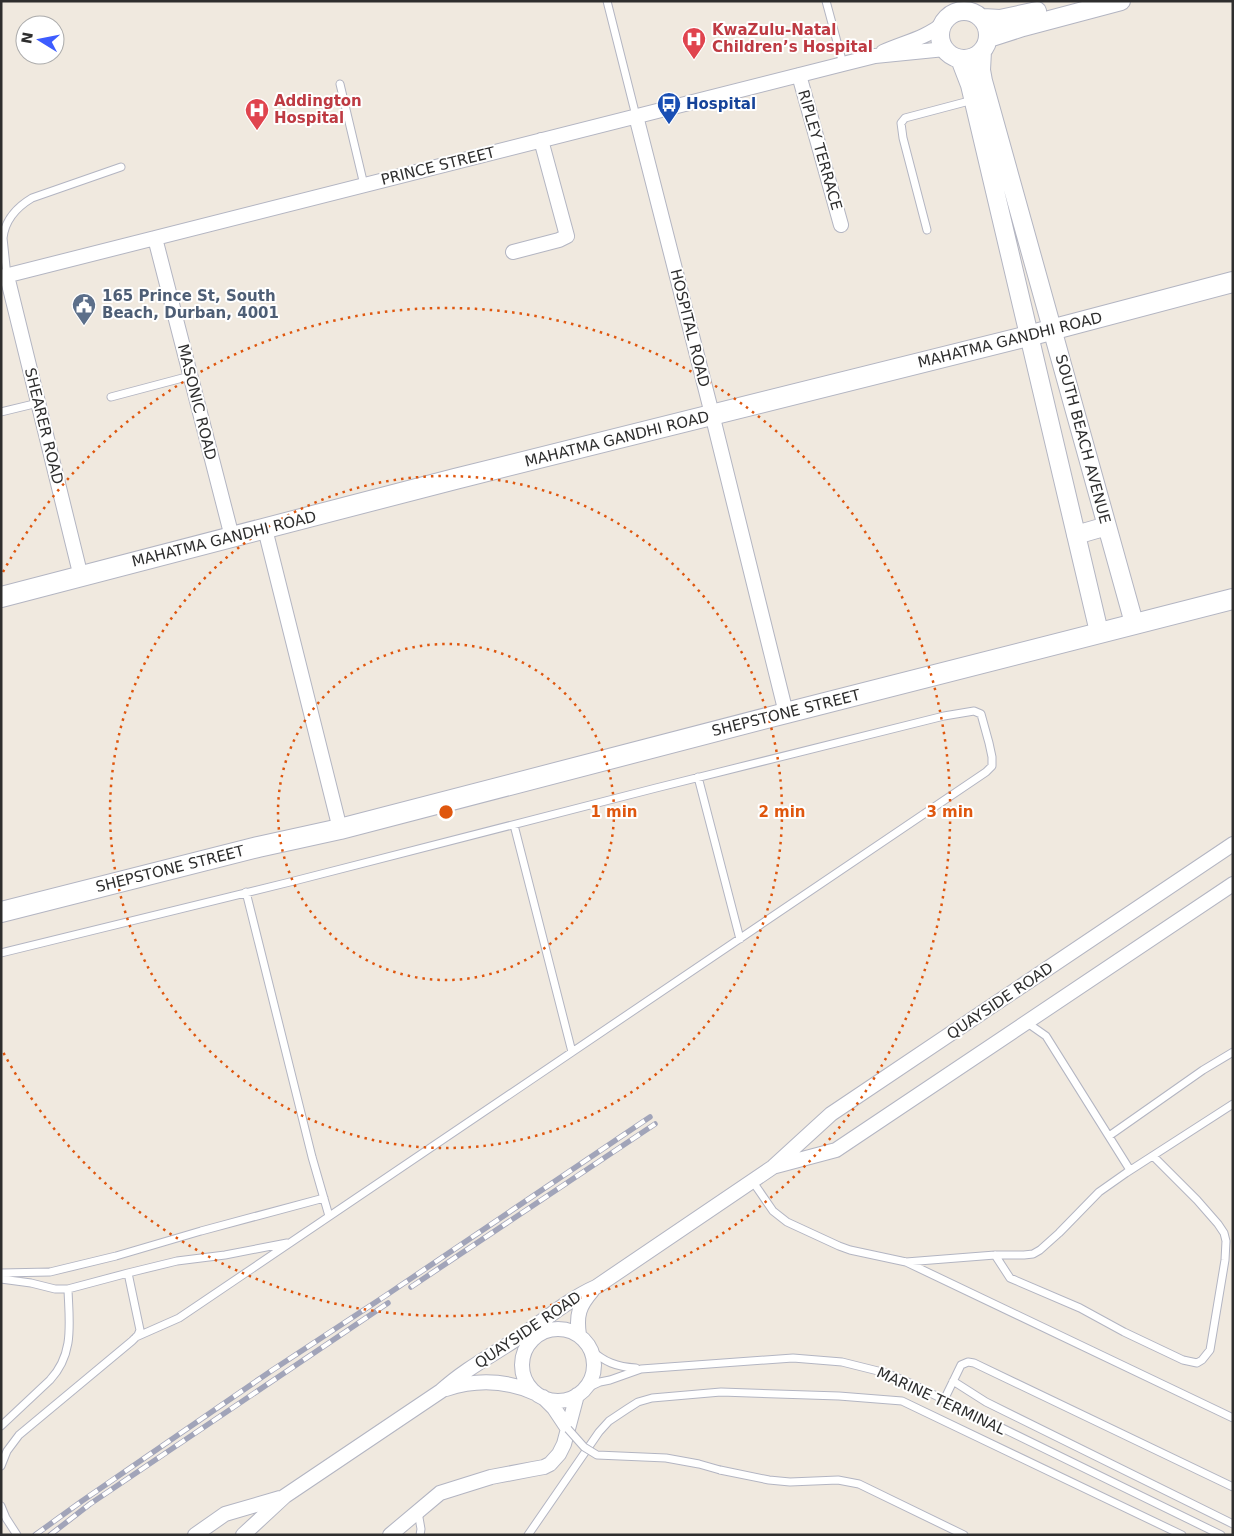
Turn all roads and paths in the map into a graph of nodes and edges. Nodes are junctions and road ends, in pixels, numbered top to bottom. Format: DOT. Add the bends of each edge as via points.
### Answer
graph roads {
  1 [pos="607,1"];
  2 [pos="826,1"];
  3 [pos="1075,1"];
  4 [pos="1121,1"];
  5 [pos="972,10"];
  6 [pos="946,13"];
  7 [pos="986,45"];
  8 [pos="945,50"];
  9 [pos="875,56"];
  10 [pos="960,59"];
  11 [pos="842,64"];
  12 [pos="799,76"];
  13 [pos="340,84"];
  14 [pos="974,100"];
  15 [pos="636,116"];
  16 [pos="541,140"];
  17 [pos="121,167"];
  18 [pos="364,185"];
  19 [pos="841,225"];
  20 [pos="927,230"];
  21 [pos="155,238"];
  22 [pos="512,252"];
  23 [pos="4,277"];
  24 [pos="1233,282"];
  25 [pos="1052,329"];
  26 [pos="1028,336"];
  27 [pos="190,376"];
  28 [pos="111,397"];
  29 [pos="38,403"];
  30 [pos="1,412"];
  31 [pos="712,414"];
  32 [pos="1081,431"];
  33 [pos="1053,439"];
  34 [pos="1107,526"];
  35 [pos="265,529"];
  36 [pos="1076,535"];
  37 [pos="232,537"];
  38 [pos="81,577"];
  39 [pos="1,597"];
  40 [pos="1233,599"];
  41 [pos="1134,624"];
  42 [pos="1099,632"];
  43 [pos="786,712"];
  44 [pos="698,777"];
  45 [pos="514,825"];
  46 [pos="340,829"];
  47 [pos="1233,844"];
  48 [pos="1233,884"];
  49 [pos="246,892"];
  50 [pos="1,912"];
  51 [pos="740,939"];
  52 [pos="1,953"];
  53 [pos="1026,1022"];
  54 [pos="572,1052"];
  55 [pos="1233,1052"];
  56 [pos="1233,1104"];
  57 [pos="1109,1136"];
  58 [pos="1153,1156"];
  59 [pos="773,1167"];
  60 [pos="1130,1170"];
  61 [pos="753,1182"];
  62 [pos="324,1198"];
  63 [pos="329,1216"];
  64 [pos="290,1243"];
  65 [pos="995,1255"];
  66 [pos="906,1262"];
  67 [pos="1,1273"];
  68 [pos="128,1273"];
  69 [pos="1,1279"];
  70 [pos="596,1287"];
  71 [pos="68,1289"];
  72 [pos="555,1312"];
  73 [pos="542,1333"];
  74 [pos="579,1335"];
  75 [pos="136,1337"];
  76 [pos="519,1337"];
  77 [pos="590,1349"];
  78 [pos="641,1368"];
  79 [pos="953,1381"];
  80 [pos="441,1391"];
  81 [pos="580,1393"];
  82 [pos="540,1395"];
  83 [pos="944,1400"];
  84 [pos="1233,1418"];
  85 [pos="1,1426"];
  86 [pos="568,1430"];
  87 [pos="1,1466"];
  88 [pos="1233,1487"];
  89 [pos="284,1496"];
  90 [pos="1,1506"];
  91 [pos="421,1508"];
  92 [pos="1233,1524"];
  93 [pos="17,1535"];
  94 [pos="195,1535"];
  95 [pos="243,1535"];
  96 [pos="390,1535"];
  97 [pos="420,1535"];
  98 [pos="528,1535"];
  99 [pos="964,1535"];
  100 [pos="1182,1535"];
  101 [pos="1221,1535"];
  1 -- 15 [label="lane, HOSPITAL ROAD"];
  2 -- 11 [label="lane"];
  3 -- 5 [label="street" via="1000,19"];
  4 -- 7 [label="street" via="1023,27"];
  5 -- 6 [label="street"];
  5 -- 7 [label="street" via="986,24"];
  6 -- 8 [label="street" via="940,32"];
  6 -- 9 [label="street, PRINCE STREET" via="930,34"];
  7 -- 10 [label="street" via="977,56"];
  7 -- 25 [label="street, SOUTH BEACH AVENUE" via="982,75"];
  8 -- 9 [label="street, PRINCE STREET"];
  8 -- 10 [label="street"];
  9 -- 11 [label="street, PRINCE STREET"];
  10 -- 14 [label="street, SOUTH BEACH AVENUE"];
  11 -- 12 [label="street, PRINCE STREET"];
  12 -- 15 [label="street, PRINCE STREET"];
  12 -- 19 [label="street, RIPLEY TERRACE"];
  13 -- 18 [label="lane"];
  14 -- 20 [label="lane" via="905,118 901,123"];
  14 -- 26 [label="street, SOUTH BEACH AVENUE"];
  15 -- 16 [label="street, PRINCE STREET"];
  15 -- 31 [label="street, HOSPITAL ROAD"];
  16 -- 18 [label="street, PRINCE STREET"];
  16 -- 22 [label="street" via="567,236"];
  17 -- 23 [label="lane" via="32,198 21,205 3,232"];
  18 -- 21 [label="street, PRINCE STREET"];
  21 -- 23 [label="street, PRINCE STREET"];
  21 -- 27 [label="street, MASONIC ROAD"];
  23 -- 29 [label="street, SHEARER ROAD"];
  24 -- 25 [label="main road, MAHATMA GANDHI ROAD"];
  25 -- 26 [label="main road, MAHATMA GANDHI ROAD"];
  25 -- 32 [label="street, SOUTH BEACH AVENUE"];
  26 -- 31 [label="main road, MAHATMA GANDHI ROAD"];
  26 -- 33 [label="street, SOUTH BEACH AVENUE"];
  27 -- 28 [label="lane"];
  27 -- 37 [label="street, MASONIC ROAD"];
  29 -- 30 [label="lane"];
  29 -- 38 [label="street, SHEARER ROAD"];
  31 -- 35 [label="main road, MAHATMA GANDHI ROAD"];
  31 -- 43 [label="street, HOSPITAL ROAD"];
  32 -- 33 [label="street"];
  32 -- 34 [label="street, SOUTH BEACH AVENUE"];
  33 -- 36 [label="street, SOUTH BEACH AVENUE"];
  34 -- 36 [label="street"];
  34 -- 41 [label="street, SOUTH BEACH AVENUE"];
  35 -- 37 [label="main road, MAHATMA GANDHI ROAD"];
  35 -- 46 [label="street"];
  36 -- 42 [label="street, SOUTH BEACH AVENUE"];
  37 -- 38 [label="main road, MAHATMA GANDHI ROAD"];
  38 -- 39 [label="main road, MAHATMA GANDHI ROAD"];
  40 -- 41 [label="main road, SHEPSTONE STREET"];
  41 -- 42 [label="main road, SHEPSTONE STREET"];
  42 -- 43 [label="main road, SHEPSTONE STREET"];
  43 -- 46 [label="main road, SHEPSTONE STREET"];
  44 -- 45 [label="lane"];
  44 -- 51 [label="lane"];
  44 -- 51 [label="lane" via="969,712 980,712 986,729 991,768"];
  45 -- 49 [label="lane"];
  45 -- 54 [label="lane"];
  46 -- 50 [label="main road, SHEPSTONE STREET"];
  47 -- 59 [label="street, QUAYSIDE ROAD" via="831,1114"];
  48 -- 53 [label="street, QUAYSIDE ROAD"];
  49 -- 52 [label="lane"];
  49 -- 62 [label="lane"];
  51 -- 54 [label="lane"];
  53 -- 57 [label="lane" via="1046,1036"];
  53 -- 59 [label="street, QUAYSIDE ROAD" via="836,1150"];
  54 -- 63 [label="lane"];
  55 -- 57 [label="lane"];
  56 -- 58 [label="lane"];
  57 -- 60 [label="lane"];
  58 -- 60 [label="lane"];
  58 -- 65 [label="lane" via="1218,1224 1226,1241 1210,1350 1202,1360 1197,1363 1183,1360 1080,1308 1010,1278"];
  59 -- 61 [label="street, QUAYSIDE ROAD"];
  60 -- 65 [label="lane" via="1099,1192 1040,1250 1033,1254"];
  61 -- 66 [label="lane" via="774,1211 787,1222 844,1248"];
  61 -- 70 [label="street, QUAYSIDE ROAD"];
  62 -- 63 [label="lane"];
  62 -- 67 [label="lane" via="50,1272"];
  63 -- 64 [label="lane"];
  64 -- 68 [label="lane" via="225,1256 177,1261"];
  64 -- 75 [label="lane" via="179,1318"];
  65 -- 66 [label="lane"];
  66 -- 84 [label="lane"];
  68 -- 71 [label="lane"];
  68 -- 75 [label="lane" via="140,1330"];
  69 -- 71 [label="lane"];
  70 -- 72 [label="street, QUAYSIDE ROAD"];
  70 -- 74 [label="street" via="579,1310"];
  71 -- 85 [label="lane" via="69,1339 63,1362 50,1380"];
  72 -- 73 [label="street"];
  72 -- 76 [label="street, QUAYSIDE ROAD"];
  73 -- 74 [label="street" via="557,1329"];
  73 -- 76 [label="street"];
  73 -- 82 [label="street" via="531,1342 523,1363 529,1385"];
  74 -- 77 [label="street"];
  75 -- 87 [label="lane" via="19,1436"];
  76 -- 80 [label="street, QUAYSIDE ROAD"];
  77 -- 78 [label="lane" via="608,1362"];
  77 -- 81 [label="street" via="594,1371"];
  78 -- 81 [label="lane, MARINE TERMINAL" via="600,1382"];
  78 -- 83 [label="lane, MARINE TERMINAL" via="793,1358 842,1362 898,1378"];
  79 -- 83 [label="lane"];
  79 -- 88 [label="lane" via="961,1365 974,1363"];
  79 -- 92 [label="lane" via="986,1402"];
  80 -- 82 [label="street" via="462,1384 485,1382 512,1384"];
  80 -- 89 [label="street, QUAYSIDE ROAD"];
  81 -- 82 [label="street" via="566,1400"];
  81 -- 86 [label="street"];
  82 -- 86 [label="street" via="554,1408"];
  83 -- 101 [label="lane, MARINE TERMINAL"];
  86 -- 91 [label="street" via="559,1454 544,1467 466,1484 440,1493"];
  86 -- 99 [label="lane, bridge" via="597,1455 666,1458 769,1480 838,1480 858,1484"];
  89 -- 94 [label="street, QUAYSIDE ROAD" via="225,1514"];
  89 -- 95 [label="street, QUAYSIDE ROAD"];
  90 -- 93 [label="lane"];
  91 -- 96 [label="street"];
  91 -- 97 [label="lane"];
  98 -- 100 [label="lane" via="609,1421 627,1408 652,1398 721,1392 902,1401"];
}
